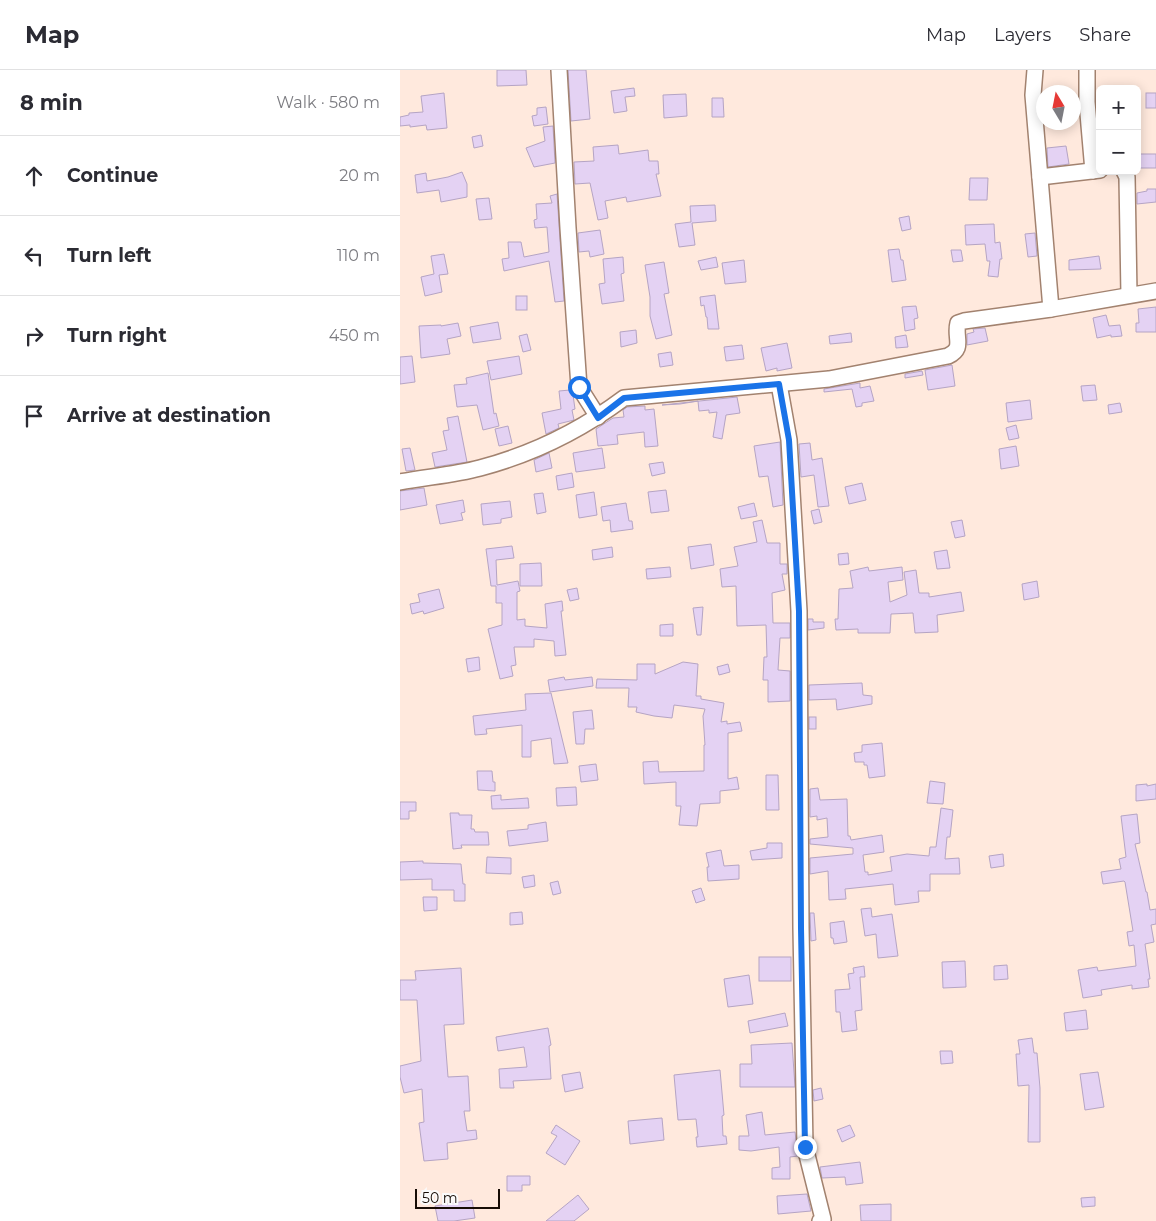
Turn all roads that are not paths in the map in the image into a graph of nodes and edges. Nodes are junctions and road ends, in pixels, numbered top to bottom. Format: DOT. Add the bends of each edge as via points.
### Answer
graph roads {
  1 [pos="559,70"];
  2 [pos="1035,70"];
  3 [pos="1087,70"];
  4 [pos="1096,171"];
  5 [pos="1126,175"];
  6 [pos="1040,177"];
  7 [pos="1156,291"];
  8 [pos="1129,295"];
  9 [pos="1051,309"];
  10 [pos="779,384"];
  11 [pos="598,418"];
  12 [pos="400,482"];
  13 [pos="820,1221"];
  1 -- 11 [label="street" via="579,387"];
  2 -- 6 [label="street" via="1033,95"];
  3 -- 4 [label="street" via="1087,102"];
  4 -- 6 [label="street"];
  5 -- 8 [label="street"];
  6 -- 9 [label="street"];
  7 -- 8 [label="street"];
  8 -- 9 [label="street"];
  9 -- 10 [label="street" via="958,323 958,347 948,356 829,379"];
  10 -- 11 [label="street" via="624,398"];
  10 -- 13 [label="street" via="789,440 799,611 805,1147 823,1219"];
  11 -- 12 [label="street" via="526,454 478,468"];
}
